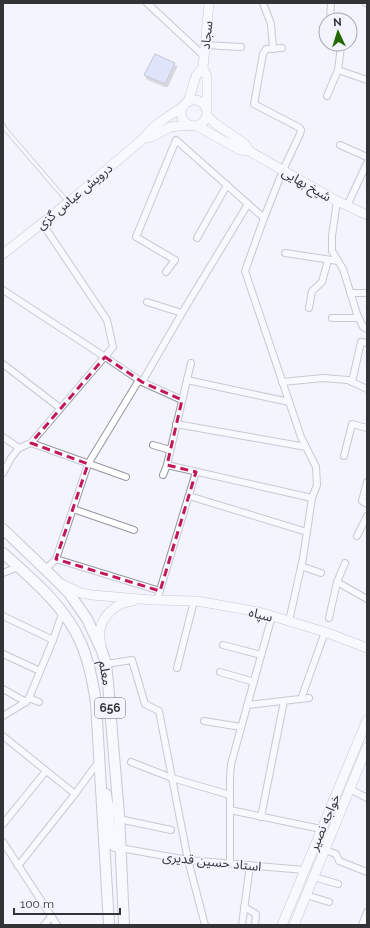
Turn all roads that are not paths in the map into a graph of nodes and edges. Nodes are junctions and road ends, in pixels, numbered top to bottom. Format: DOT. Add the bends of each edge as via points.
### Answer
graph roads {
  1 [pos="147,3"];
  2 [pos="209,3"];
  3 [pos="263,3"];
  4 [pos="205,45"];
  5 [pos="241,47"];
  6 [pos="282,48"];
  7 [pos="273,49"];
  8 [pos="340,52"];
  9 [pos="204,56"];
  10 [pos="203,68"];
  11 [pos="338,70"];
  12 [pos="367,80"];
  13 [pos="327,96"];
  14 [pos="185,104"];
  15 [pos="207,112"];
  16 [pos="3,125"];
  17 [pos="193,126"];
  18 [pos="144,138"];
  19 [pos="340,145"];
  20 [pos="249,151"];
  21 [pos="367,158"];
  22 [pos="367,163"];
  23 [pos="283,170"];
  24 [pos="227,185"];
  25 [pos="337,201"];
  26 [pos="69,202"];
  27 [pos="248,204"];
  28 [pos="347,206"];
  29 [pos="367,215"];
  30 [pos="264,218"];
  31 [pos="42,223"];
  32 [pos="197,238"];
  33 [pos="285,253"];
  34 [pos="3,254"];
  35 [pos="328,260"];
  36 [pos="338,261"];
  37 [pos="166,272"];
  38 [pos="3,290"];
  39 [pos="350,293"];
  40 [pos="367,293"];
  41 [pos="147,302"];
  42 [pos="309,308"];
  43 [pos="182,313"];
  44 [pos="332,318"];
  45 [pos="359,318"];
  46 [pos="367,329"];
  47 [pos="367,344"];
  48 [pos="106,357"];
  49 [pos="191,363"];
  50 [pos="3,364"];
  51 [pos="187,380"];
  52 [pos="141,381"];
  53 [pos="282,382"];
  54 [pos="352,382"];
  55 [pos="367,389"];
  56 [pos="182,400"];
  57 [pos="289,402"];
  58 [pos="60,408"];
  59 [pos="176,424"];
  60 [pos="366,426"];
  61 [pos="3,436"];
  62 [pos="31,442"];
  63 [pos="153,445"];
  64 [pos="306,447"];
  65 [pos="19,448"];
  66 [pos="170,450"];
  67 [pos="344,456"];
  68 [pos="88,464"];
  69 [pos="167,465"];
  70 [pos="3,472"];
  71 [pos="196,472"];
  72 [pos="163,475"];
  73 [pos="126,477"];
  74 [pos="367,482"];
  75 [pos="189,496"];
  76 [pos="312,498"];
  77 [pos="367,504"];
  78 [pos="73,509"];
  79 [pos="367,516"];
  80 [pos="3,529"];
  81 [pos="134,530"];
  82 [pos="307,532"];
  83 [pos="357,536"];
  84 [pos="3,553"];
  85 [pos="56,559"];
  86 [pos="345,563"];
  87 [pos="301,566"];
  88 [pos="18,567"];
  89 [pos="45,570"];
  90 [pos="4,572"];
  91 [pos="321,573"];
  92 [pos="3,579"];
  93 [pos="58,582"];
  94 [pos="337,582"];
  95 [pos="156,597"];
  96 [pos="367,599"];
  97 [pos="194,601"];
  98 [pos="63,611"];
  99 [pos="3,616"];
  100 [pos="272,616"];
  101 [pos="329,618"];
  102 [pos="289,621"];
  103 [pos="325,632"];
  104 [pos="53,640"];
  105 [pos="223,645"];
  106 [pos="366,648"];
  107 [pos="102,651"];
  108 [pos="3,654"];
  109 [pos="261,655"];
  110 [pos="106,664"];
  111 [pos="176,668"];
  112 [pos="40,671"];
  113 [pos="220,672"];
  114 [pos="254,682"];
  115 [pos="3,689"];
  116 [pos="309,698"];
  117 [pos="301,699"];
  118 [pos="28,700"];
  119 [pos="284,701"];
  120 [pos="39,702"];
  121 [pos="248,705"];
  122 [pos="3,716"];
  123 [pos="367,720"];
  124 [pos="204,721"];
  125 [pos="241,727"];
  126 [pos="3,736"];
  127 [pos="367,747"];
  128 [pos="100,760"];
  129 [pos="131,762"];
  130 [pos="347,768"];
  131 [pos="46,771"];
  132 [pos="356,772"];
  133 [pos="100,776"];
  134 [pos="172,778"];
  135 [pos="350,789"];
  136 [pos="74,794"];
  137 [pos="230,795"];
  138 [pos="367,798"];
  139 [pos="230,810"];
  140 [pos="102,814"];
  141 [pos="119,816"];
  142 [pos="261,817"];
  143 [pos="3,824"];
  144 [pos="171,830"];
  145 [pos="322,830"];
  146 [pos="3,842"];
  147 [pos="120,847"];
  148 [pos="325,850"];
  149 [pos="188,860"];
  150 [pos="230,864"];
  151 [pos="250,865"];
  152 [pos="18,866"];
  153 [pos="305,870"];
  154 [pos="367,872"];
  155 [pos="314,877"];
  156 [pos="338,884"];
  157 [pos="306,895"];
  158 [pos="329,902"];
  159 [pos="244,907"];
  160 [pos="367,912"];
  161 [pos="52,916"];
  162 [pos="44,925"];
  163 [pos="57,925"];
  164 [pos="109,925"];
  165 [pos="124,925"];
  166 [pos="205,925"];
  167 [pos="242,925"];
  168 [pos="255,925"];
  169 [pos="282,925"];
  170 [pos="294,925"];
  171 [pos="362,925"];
  1 -- 9 [label="street"];
  2 -- 4 [label="street, سجاد"];
  3 -- 7 [label="street" via="271,24"];
  4 -- 5 [label="street"];
  4 -- 9 [label="street, سجاد"];
  6 -- 7 [label="street"];
  7 -- 23 [label="street" via="266,49 262,54 254,102 255,105 301,130"];
  8 -- 11 [label="street"];
  9 -- 10 [label="street, سجاد"];
  10 -- 14 [label="street, سجاد" via="196,76"];
  10 -- 15 [label="street, سجاد" via="207,77"];
  11 -- 12 [label="street"];
  11 -- 13 [label="street"];
  14 -- 15 [label="street" via="195,100 202,103"];
  14 -- 17 [label="street" via="181,114 184,121"];
  14 -- 18 [label="street, درویش عباس گزی" via="162,120"];
  15 -- 17 [label="street" via="204,122"];
  15 -- 20 [label="street, شیخ بهایی" via="216,124 245,144"];
  16 -- 26 [label="lane"];
  17 -- 18 [label="street, درویش عباس گزی" via="170,127 152,137"];
  17 -- 20 [label="street, شیخ بهایی" via="240,150"];
  18 -- 26 [label="street, درویش عباس گزی"];
  19 -- 21 [label="street"];
  20 -- 23 [label="street, شیخ بهایی"];
  22 -- 28 [label="street"];
  23 -- 25 [label="street, شیخ بهایی"];
  23 -- 30 [label="street"];
  24 -- 27 [label="street"];
  24 -- 32 [label="street"];
  24 -- 37 [label="street" via="176,140 136,237 174,260"];
  25 -- 28 [label="street, شیخ بهایی"];
  25 -- 36 [label="street" via="332,251"];
  26 -- 31 [label="street, درویش عباس گزی"];
  27 -- 30 [label="street"];
  27 -- 43 [label="street"];
  28 -- 29 [label="street, شیخ بهایی"];
  30 -- 53 [label="street" via="245,271"];
  31 -- 34 [label="street, درویش عباس گزی"];
  31 -- 48 [label="street" via="107,320 113,348"];
  33 -- 35 [label="street"];
  35 -- 36 [label="street"];
  35 -- 42 [label="street" via="322,282 312,291"];
  36 -- 39 [label="street"];
  38 -- 48 [label="street"];
  39 -- 40 [label="street"];
  39 -- 45 [label="street"];
  41 -- 43 [label="street"];
  43 -- 52 [label="street"];
  44 -- 45 [label="street"];
  45 -- 46 [label="street" via="363,327"];
  47 -- 54 [label="street" via="361,342"];
  48 -- 52 [label="street"];
  48 -- 58 [label="street"];
  49 -- 51 [label="street"];
  50 -- 58 [label="street"];
  51 -- 56 [label="street"];
  51 -- 57 [label="street"];
  52 -- 56 [label="street"];
  52 -- 68 [label="street"];
  53 -- 54 [label="street" via="323,378"];
  53 -- 57 [label="street"];
  54 -- 55 [label="street"];
  56 -- 59 [label="street"];
  57 -- 64 [label="street"];
  58 -- 62 [label="street"];
  59 -- 64 [label="street"];
  59 -- 66 [label="street"];
  60 -- 67 [label="street" via="352,424"];
  61 -- 65 [label="street"];
  62 -- 65 [label="street"];
  62 -- 68 [label="street"];
  63 -- 66 [label="street"];
  64 -- 76 [label="street" via="316,467 317,485"];
  65 -- 70 [label="street"];
  66 -- 69 [label="street"];
  68 -- 73 [label="street"];
  68 -- 78 [label="street"];
  69 -- 71 [label="street"];
  69 -- 72 [label="street"];
  71 -- 75 [label="street"];
  71 -- 76 [label="street"];
  74 -- 77 [label="street" via="362,501"];
  75 -- 82 [label="street"];
  75 -- 95 [label="street"];
  76 -- 82 [label="street"];
  78 -- 81 [label="street"];
  78 -- 85 [label="street"];
  79 -- 83 [label="street"];
  80 -- 89 [label="main road, معلم / 656"];
  82 -- 87 [label="street"];
  84 -- 88 [label="main road, معلم / 656"];
  85 -- 89 [label="street"];
  85 -- 95 [label="street"];
  86 -- 94 [label="street"];
  87 -- 91 [label="street"];
  87 -- 102 [label="street"];
  88 -- 90 [label="street"];
  88 -- 98 [label="main road, معلم / 656"];
  89 -- 93 [label="main road, معلم / 656"];
  90 -- 92 [label="street"];
  93 -- 95 [label="street" via="81,593 92,595"];
  93 -- 107 [label="main road, معلم / 656" via="87,619"];
  94 -- 96 [label="street"];
  94 -- 101 [label="street"];
  95 -- 97 [label="street, سپاه"];
  95 -- 107 [label="street" via="126,601 110,612 100,630"];
  97 -- 100 [label="street, سپاه"];
  97 -- 111 [label="street"];
  98 -- 104 [label="street"];
  98 -- 128 [label="main road, معلم / 656" via="81,642 91,673"];
  99 -- 104 [label="street"];
  100 -- 102 [label="street, سپاه"];
  100 -- 109 [label="street"];
  102 -- 103 [label="street, سپاه"];
  103 -- 106 [label="street, سپاه"];
  103 -- 117 [label="street"];
  104 -- 112 [label="street"];
  105 -- 109 [label="street"];
  107 -- 110 [label="main road, معلم / 656"];
  108 -- 112 [label="street"];
  109 -- 114 [label="street"];
  110 -- 134 [label="street" via="132,660 145,704 159,711"];
  110 -- 141 [label="main road, معلم / 656"];
  112 -- 118 [label="street"];
  113 -- 114 [label="street"];
  114 -- 121 [label="street"];
  115 -- 118 [label="street"];
  116 -- 117 [label="street"];
  117 -- 119 [label="street"];
  118 -- 120 [label="street"];
  118 -- 122 [label="street"];
  119 -- 121 [label="street"];
  119 -- 142 [label="street"];
  121 -- 125 [label="street"];
  123 -- 130 [label="street, خواجه نصیر"];
  124 -- 125 [label="street"];
  125 -- 137 [label="street" via="231,764"];
  126 -- 131 [label="street"];
  127 -- 132 [label="street, خواجه نصیر"];
  128 -- 133 [label="main road, معلم / 656"];
  128 -- 136 [label="street"];
  129 -- 134 [label="street"];
  130 -- 132 [label="street"];
  130 -- 145 [label="street, خواجه نصیر"];
  131 -- 136 [label="street"];
  131 -- 143 [label="street"];
  132 -- 135 [label="street, خواجه نصیر"];
  133 -- 140 [label="main road, معلم / 656"];
  133 -- 141 [label="main road" via="106,786 107,804 110,810"];
  134 -- 137 [label="street"];
  134 -- 149 [label="street"];
  135 -- 138 [label="street"];
  135 -- 148 [label="street, خواجه نصیر"];
  136 -- 152 [label="street"];
  137 -- 139 [label="street"];
  139 -- 142 [label="street"];
  139 -- 150 [label="street"];
  140 -- 147 [label="main road" via="109,819 112,844"];
  140 -- 164 [label="main road, معلم / 656"];
  141 -- 144 [label="street"];
  141 -- 147 [label="main road, معلم / 656"];
  142 -- 145 [label="street"];
  145 -- 153 [label="street, خواجه نصیر"];
  146 -- 152 [label="street"];
  147 -- 149 [label="street, استاد حسین قدیری"];
  147 -- 165 [label="main road, معلم / 656"];
  148 -- 154 [label="street" via="336,854 339,861"];
  148 -- 155 [label="street, خواجه نصیر"];
  149 -- 150 [label="street, استاد حسین قدیری"];
  149 -- 166 [label="street"];
  150 -- 151 [label="street, استاد حسین قدیری"];
  151 -- 153 [label="street, استاد حسین قدیری"];
  151 -- 159 [label="street"];
  152 -- 161 [label="street"];
  153 -- 169 [label="street, خواجه نصیر"];
  155 -- 156 [label="street"];
  155 -- 157 [label="street, خواجه نصیر"];
  157 -- 158 [label="street"];
  157 -- 170 [label="street, خواجه نصیر"];
  159 -- 167 [label="street"];
  159 -- 168 [label="street" via="256,914"];
  160 -- 171 [label="street"];
  161 -- 162 [label="street"];
  161 -- 163 [label="street"];
}
